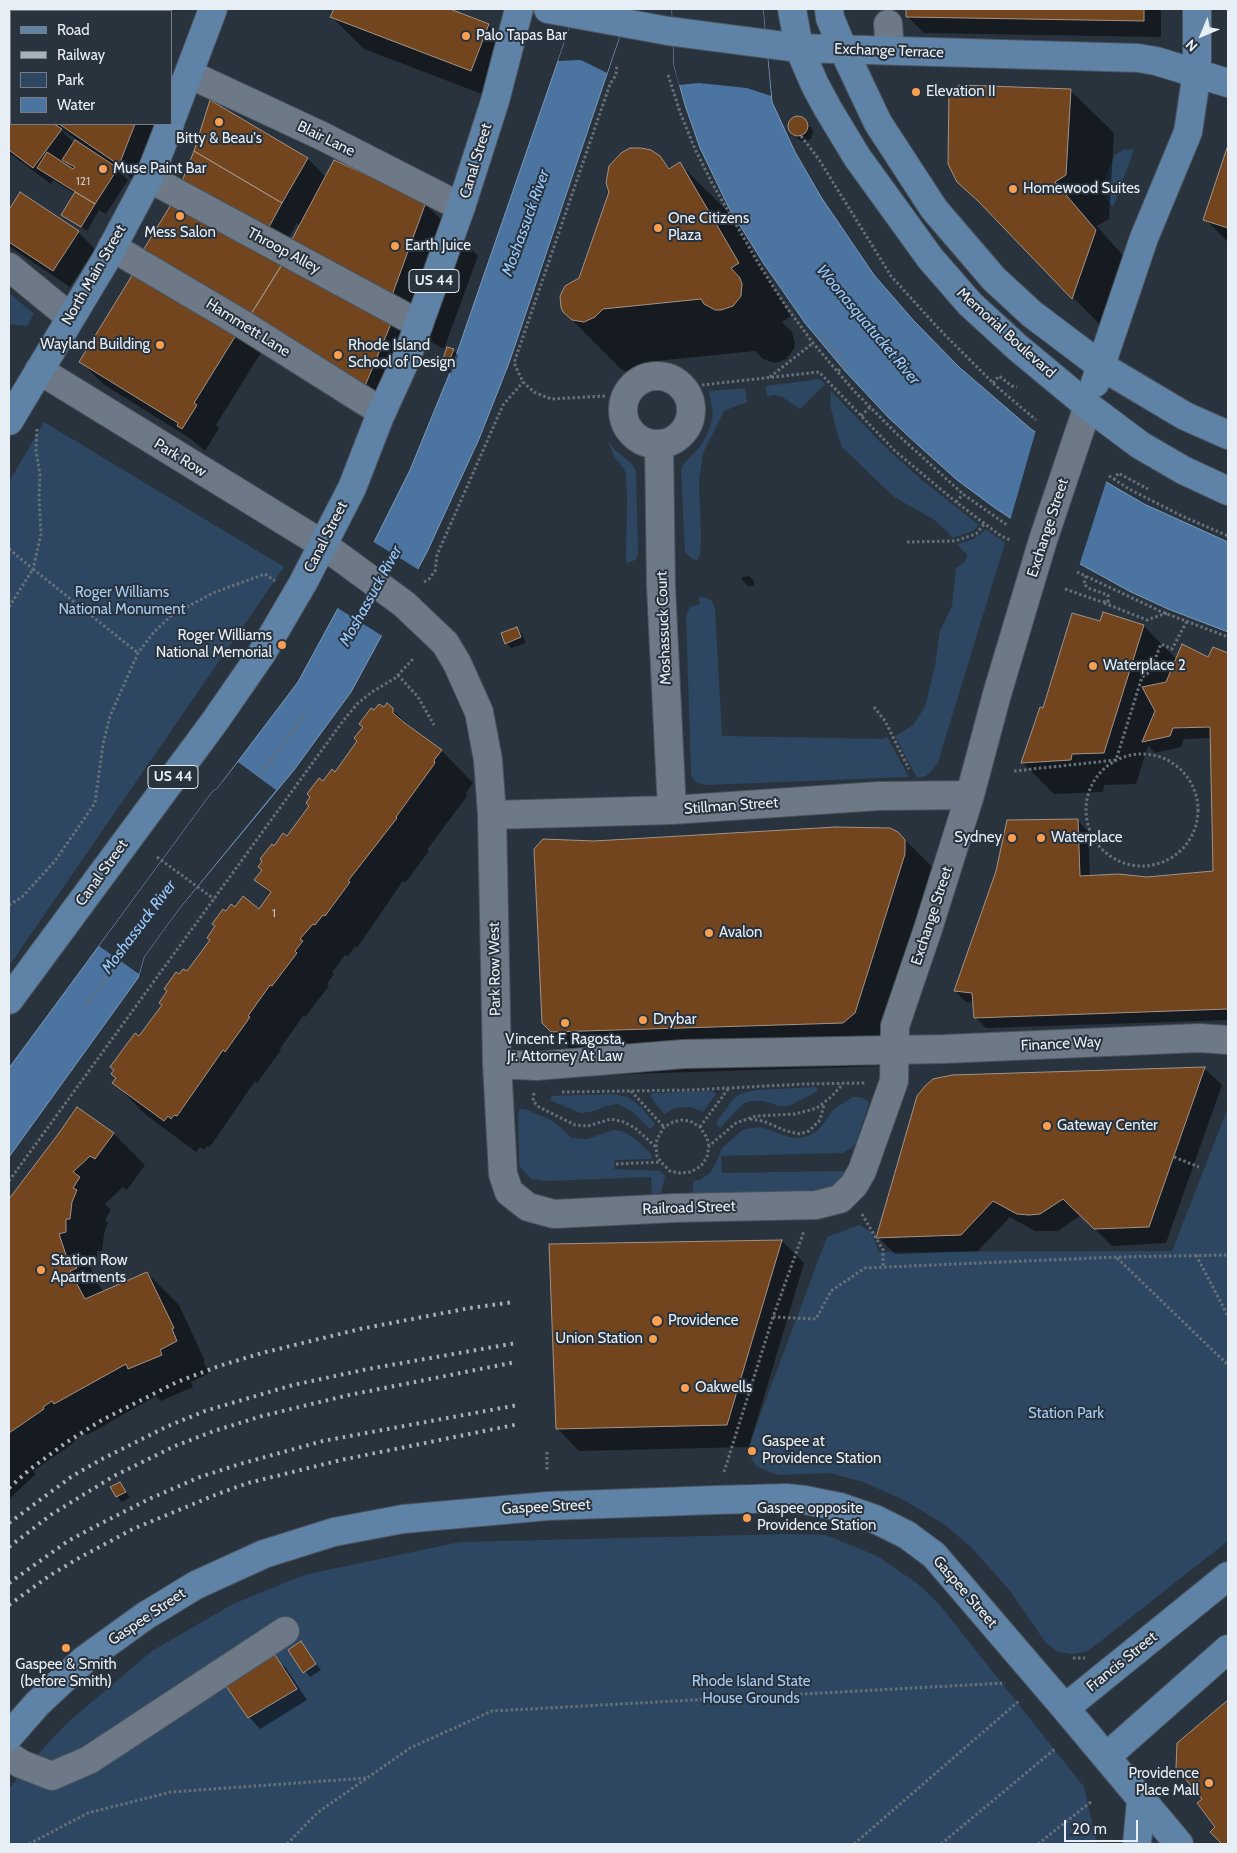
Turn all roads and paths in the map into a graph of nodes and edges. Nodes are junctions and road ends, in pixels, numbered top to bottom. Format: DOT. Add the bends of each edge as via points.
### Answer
graph roads {
  1 [pos="213,9"];
  2 [pos="519,9"];
  3 [pos="792,9"];
  4 [pos="829,9"];
  5 [pos="1197,9"];
  6 [pos="558,11"];
  7 [pos="888,24"];
  8 [pos="799,48"];
  9 [pos="843,49"];
  10 [pos="890,50"];
  11 [pos="616,65"];
  12 [pos="1197,72"];
  13 [pos="189,74"];
  14 [pos="668,75"];
  15 [pos="1228,83"];
  16 [pos="172,117"];
  17 [pos="170,125"];
  18 [pos="801,136"];
  19 [pos="148,178"];
  20 [pos="461,207"];
  21 [pos="112,247"];
  22 [pos="9,267"];
  23 [pos="70,317"];
  24 [pos="420,324"];
  25 [pos="821,335"];
  26 [pos="812,343"];
  27 [pos="1101,366"];
  28 [pos="39,370"];
  29 [pos="837,372"];
  30 [pos="768,378"];
  31 [pos="523,382"];
  32 [pos="993,383"];
  33 [pos="702,385"];
  34 [pos="1018,387"];
  35 [pos="605,396"];
  36 [pos="1088,406"];
  37 [pos="870,407"];
  38 [pos="382,412"];
  39 [pos="861,416"];
  40 [pos="1036,420"];
  41 [pos="9,421"];
  42 [pos="38,426"];
  43 [pos="1228,435"];
  44 [pos="659,445"];
  45 [pos="1110,476"];
  46 [pos="1114,480"];
  47 [pos="1148,489"];
  48 [pos="1228,491"];
  49 [pos="962,494"];
  50 [pos="956,502"];
  51 [pos="985,523"];
  52 [pos="1007,525"];
  53 [pos="1228,536"];
  54 [pos="1010,540"];
  55 [pos="907,542"];
  56 [pos="322,544"];
  57 [pos="9,548"];
  58 [pos="33,569"];
  59 [pos="1077,572"];
  60 [pos="1086,576"];
  61 [pos="424,582"];
  62 [pos="279,583"];
  63 [pos="1065,590"];
  64 [pos="1104,603"];
  65 [pos="9,607"];
  66 [pos="1166,613"];
  67 [pos="1187,621"];
  68 [pos="1228,637"];
  69 [pos="138,653"];
  70 [pos="414,658"];
  71 [pos="398,675"];
  72 [pos="874,707"];
  73 [pos="306,712"];
  74 [pos="434,725"];
  75 [pos="1116,760"];
  76 [pos="1014,771"];
  77 [pos="912,774"];
  78 [pos="259,777"];
  79 [pos="970,795"];
  80 [pos="672,810"];
  81 [pos="492,815"];
  82 [pos="157,857"];
  83 [pos="214,898"];
  84 [pos="9,905"];
  85 [pos="120,960"];
  86 [pos="9,1000"];
  87 [pos="86,1005"];
  88 [pos="1228,1040"];
  89 [pos="895,1050"];
  90 [pos="497,1064"];
  91 [pos="874,1083"];
  92 [pos="843,1084"];
  93 [pos="729,1089"];
  94 [pos="631,1091"];
  95 [pos="534,1093"];
  96 [pos="544,1093"];
  97 [pos="554,1093"];
  98 [pos="525,1094"];
  99 [pos="824,1104"];
  100 [pos="745,1119"];
  101 [pos="664,1127"];
  102 [pos="700,1127"];
  103 [pos="709,1146"];
  104 [pos="656,1147"];
  105 [pos="1174,1156"];
  106 [pos="661,1162"];
  107 [pos="616,1164"];
  108 [pos="1199,1167"];
  109 [pos="9,1182"];
  110 [pos="864,1218"];
  111 [pos="805,1228"];
  112 [pos="1196,1255"];
  113 [pos="1228,1255"];
  114 [pos="1117,1258"];
  115 [pos="883,1268"];
  116 [pos="1228,1316"];
  117 [pos="774,1317"];
  118 [pos="1228,1364"];
  119 [pos="546,1452"];
  120 [pos="548,1472"];
  121 [pos="724,1472"];
  122 [pos="1228,1576"];
  123 [pos="285,1631"];
  124 [pos="1228,1649"];
  125 [pos="1073,1658"];
  126 [pos="1088,1658"];
  127 [pos="1005,1683"];
  128 [pos="1019,1701"];
  129 [pos="1065,1708"];
  130 [pos="9,1736"];
  131 [pos="1056,1748"];
  132 [pos="9,1756"];
  133 [pos="1106,1757"];
  134 [pos="368,1778"];
  135 [pos="1141,1800"];
  136 [pos="1092,1801"];
  137 [pos="29,1844"];
  138 [pos="287,1844"];
  139 [pos="854,1844"];
  140 [pos="941,1844"];
  141 [pos="1038,1844"];
  142 [pos="1137,1844"];
  143 [pos="1178,1844"];
  1 -- 13 [label="main road"];
  2 -- 20 [label="main road, Canal Street / US 44" via="497,93"];
  3 -- 8 [label="main road, Memorial Boulevard"];
  4 -- 9 [label="main road, Memorial Boulevard"];
  5 -- 12 [label="main road, Exchange Street"];
  6 -- 8 [label="main road, Exchange Terrace" via="628,25"];
  7 -- 10 [label="street"];
  8 -- 9 [label="main road, Exchange Terrace"];
  8 -- 36 [label="main road, Memorial Boulevard" via="815,85 857,158 930,258 977,310"];
  9 -- 10 [label="main road, Exchange Terrace"];
  9 -- 27 [label="main road, Memorial Boulevard" via="878,123 951,230 994,279 1026,309"];
  10 -- 12 [label="main road, Exchange Terrace" via="1138,58"];
  11 -- 31 [label="path" via="616,75 606,93 514,363"];
  12 -- 15 [label="main road, Exchange Terrace"];
  12 -- 27 [label="main road, Exchange Street" via="1188,132 1144,238"];
  13 -- 16 [label="main road"];
  13 -- 20 [label="street, Blair Lane" via="322,136"];
  14 -- 26 [label="path" via="695,150 712,183 760,266"];
  17 -- 19 [label="main road, North Main Street"];
  18 -- 32 [label="path" via="891,276"];
  19 -- 21 [label="main road, North Main Street"];
  19 -- 24 [label="street, Throop Alley"];
  20 -- 24 [label="main road, Canal Street / US 44"];
  21 -- 23 [label="main road, North Main Street"];
  21 -- 38 [label="street, Hammett Lane"];
  22 -- 23 [label="street"];
  23 -- 28 [label="main road, North Main Street"];
  24 -- 38 [label="main road, Canal Street / US 44"];
  25 -- 29 [label="path" via="845,366"];
  26 -- 29 [label="path"];
  26 -- 30 [label="path"];
  27 -- 36 [label="main road, Exchange Street"];
  27 -- 43 [label="main road, Memorial Boulevard" via="1185,416"];
  28 -- 41 [label="main road, North Main Street"];
  28 -- 56 [label="street, Park Row"];
  29 -- 37 [label="path"];
  30 -- 33 [label="path"];
  30 -- 39 [label="path" via="819,372"];
  31 -- 35 [label="path" via="534,392 551,399"];
  31 -- 61 [label="path" via="503,405 438,556 435,571"];
  32 -- 34 [label="path" via="1000,376"];
  32 -- 40 [label="path"];
  36 -- 48 [label="main road, Memorial Boulevard" via="1140,446"];
  36 -- 79 [label="street, Exchange Street" via="1043,540"];
  37 -- 39 [label="path"];
  37 -- 49 [label="path"];
  38 -- 56 [label="main road, Canal Street / US 44" via="352,488"];
  39 -- 50 [label="path" via="895,451"];
  42 -- 58 [label="path" via="36,450 40,475 41,534"];
  44 -- 80 [label="street, Moshassuck Court" via="661,587"];
  45 -- 46 [label="path"];
  46 -- 47 [label="path" via="1118,473"];
  46 -- 53 [label="path"];
  49 -- 50 [label="path"];
  49 -- 52 [label="path"];
  50 -- 51 [label="path"];
  51 -- 54 [label="path"];
  51 -- 55 [label="path" via="976,534 956,541"];
  56 -- 81 [label="street, Park Row West" via="404,604 445,643 457,662 479,712 488,760"];
  56 -- 86 [label="main road, Canal Street / US 44" via="303,583 240,686"];
  57 -- 58 [label="path"];
  58 -- 65 [label="path"];
  58 -- 69 [label="path"];
  59 -- 60 [label="path"];
  60 -- 64 [label="path" via="1084,584 1088,588 1109,597"];
  60 -- 66 [label="path"];
  62 -- 69 [label="path" via="265,574 192,603 154,632"];
  63 -- 64 [label="path"];
  64 -- 66 [label="path" via="1147,620"];
  66 -- 67 [label="path"];
  67 -- 68 [label="path"];
  67 -- 75 [label="path" via="1172,649 1161,644 1150,672 1142,677"];
  69 -- 84 [label="path" via="110,716 95,804 55,861"];
  70 -- 71 [label="path"];
  71 -- 74 [label="path" via="418,697"];
  71 -- 83 [label="path" via="352,710"];
  72 -- 77 [label="path" via="885,721"];
  73 -- 78 [label="path"];
  75 -- 75 [label="path" via="1100,772 1088,796 1087,822 1093,838 1104,852 1119,862 1144,866 1169,859 1184,847 1195,830 1198,811 1195,792 1186,775 1172,762 1154,755 1134,754"];
  75 -- 76 [label="path"];
  79 -- 80 [label="street, Stillman Street" via="879,796"];
  79 -- 89 [label="street, Exchange Street" via="896,1026"];
  80 -- 81 [label="street, Stillman Street"];
  81 -- 90 [label="street, Park Row West"];
  82 -- 83 [label="path"];
  83 -- 109 [label="path"];
  85 -- 87 [label="path"];
  88 -- 89 [label="street, Finance Way" via="1199,1038"];
  89 -- 90 [label="street" via="684,1054 536,1066"];
  89 -- 90 [label="street, Railroad Street" via="894,1081 862,1171 840,1199 816,1205 554,1214 528,1207 509,1192 503,1174"];
  91 -- 92 [label="path"];
  92 -- 93 [label="path"];
  92 -- 99 [label="path"];
  93 -- 94 [label="path"];
  93 -- 102 [label="path"];
  94 -- 97 [label="path"];
  94 -- 101 [label="path"];
  95 -- 96 [label="path"];
  95 -- 98 [label="path"];
  95 -- 104 [label="path" via="533,1101 539,1107 575,1125 588,1126 611,1119 624,1122"];
  99 -- 100 [label="path" via="795,1114 768,1114"];
  99 -- 100 [label="path" via="820,1120 809,1131 800,1134 763,1121"];
  100 -- 103 [label="path"];
  101 -- 102 [label="path" via="681,1120"];
  101 -- 104 [label="path"];
  102 -- 103 [label="path"];
  103 -- 106 [label="path" via="701,1166 691,1172 670,1170"];
  104 -- 106 [label="path"];
  105 -- 108 [label="path"];
  106 -- 107 [label="path"];
  110 -- 115 [label="path" via="883,1250"];
  111 -- 117 [label="path"];
  112 -- 113 [label="path"];
  112 -- 114 [label="path"];
  112 -- 116 [label="path"];
  114 -- 115 [label="path"];
  114 -- 118 [label="path"];
  115 -- 117 [label="path" via="864,1268 831,1290 816,1318"];
  117 -- 121 [label="path"];
  119 -- 120 [label="path"];
  122 -- 129 [label="main road, Francis Street"];
  123 -- 132 [label="street" via="89,1760 52,1776"];
  124 -- 133 [label="main road"];
  125 -- 126 [label="path"];
  127 -- 134 [label="path" via="492,1711 410,1748"];
  128 -- 139 [label="path"];
  129 -- 130 [label="main road, Gaspee Street" via="939,1560 907,1535 860,1513 824,1503 786,1498 548,1506 403,1519 334,1532 264,1554 196,1585 145,1616 84,1660 37,1704"];
  129 -- 133 [label="main road"];
  131 -- 140 [label="path"];
  133 -- 135 [label="main road"];
  134 -- 137 [label="path" via="171,1792 88,1813"];
  134 -- 138 [label="path" via="317,1813"];
  135 -- 142 [label="main road"];
  135 -- 143 [label="main road"];
  136 -- 141 [label="path"];
}
